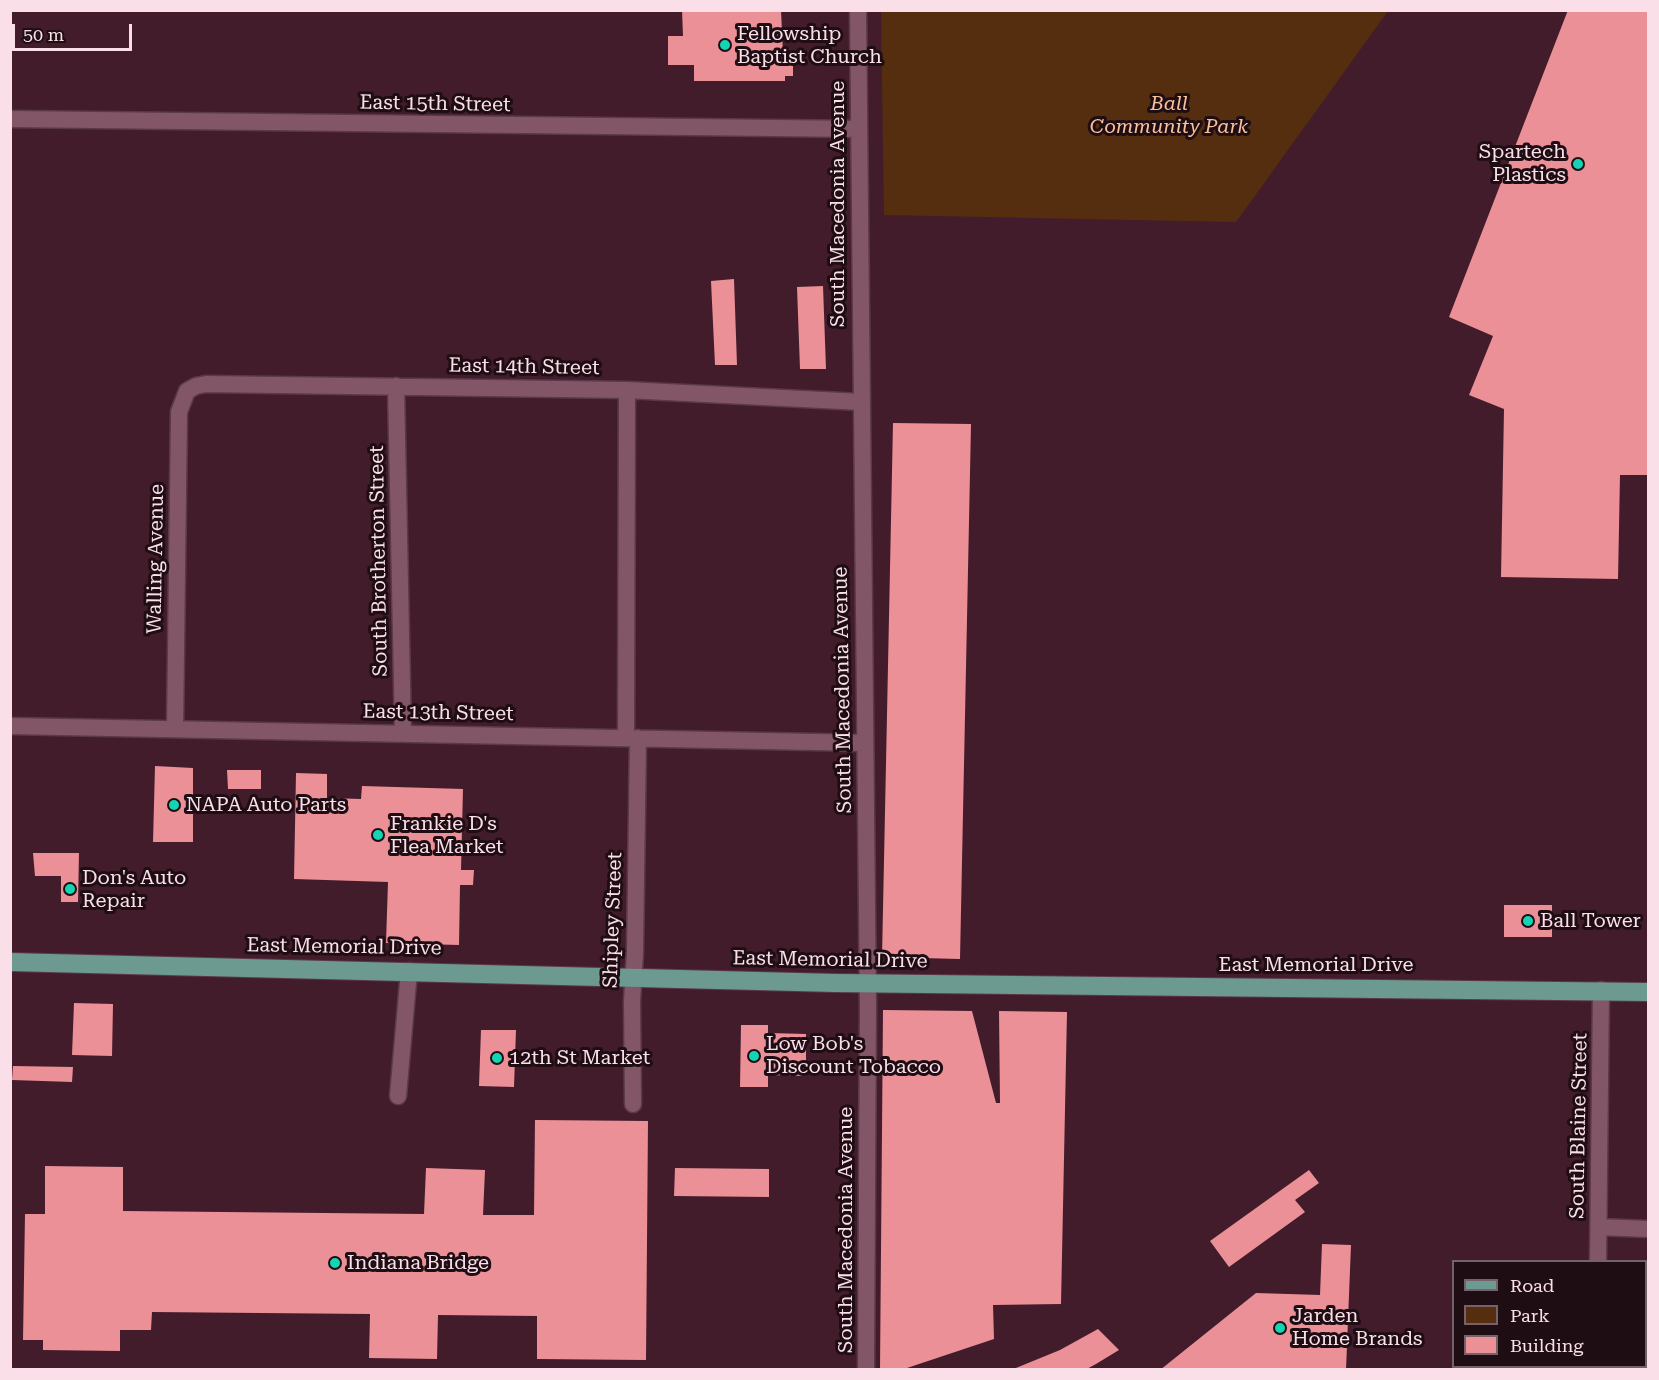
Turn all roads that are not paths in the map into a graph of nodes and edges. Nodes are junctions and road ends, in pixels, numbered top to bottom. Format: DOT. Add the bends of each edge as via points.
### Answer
graph roads {
  1 [pos="858,10"];
  2 [pos="10,120"];
  3 [pos="859,129"];
  4 [pos="396,387"];
  5 [pos="627,390"];
  6 [pos="187,391"];
  7 [pos="861,402"];
  8 [pos="10,726"];
  9 [pos="175,729"];
  10 [pos="403,734"];
  11 [pos="632,737"];
  12 [pos="865,743"];
  13 [pos="10,962"];
  14 [pos="409,971"];
  15 [pos="633,979"];
  16 [pos="867,983"];
  17 [pos="1601,990"];
  18 [pos="1648,992"];
  19 [pos="398,1096"];
  20 [pos="633,1104"];
  21 [pos="1599,1227"];
  22 [pos="1648,1229"];
  23 [pos="1598,1260"];
  24 [pos="866,1370"];
  1 -- 3 [label="street, South Macedonia Avenue"];
  2 -- 3 [label="street, East 15th Street"];
  3 -- 7 [label="street, South Macedonia Avenue"];
  4 -- 5 [label="street, East 14th Street"];
  4 -- 6 [label="street, East 14th Street" via="206,384"];
  4 -- 10 [label="street, South Brotherton Street"];
  5 -- 7 [label="street, East 14th Street"];
  5 -- 11 [label="street, Shipley Street"];
  6 -- 9 [label="street, Walling Avenue" via="179,412"];
  7 -- 12 [label="street, South Macedonia Avenue"];
  8 -- 9 [label="street, East 13th Street"];
  9 -- 10 [label="street, East 13th Street"];
  10 -- 11 [label="street, East 13th Street"];
  11 -- 12 [label="street, East 13th Street"];
  11 -- 15 [label="street, Shipley Street"];
  12 -- 16 [label="street, South Macedonia Avenue"];
  13 -- 14 [label="main road, East Memorial Drive"];
  14 -- 15 [label="main road, East Memorial Drive"];
  14 -- 19 [label="street"];
  15 -- 16 [label="main road, East Memorial Drive"];
  15 -- 20 [label="street, Shipley Street"];
  16 -- 17 [label="main road, East Memorial Drive"];
  16 -- 24 [label="street, South Macedonia Avenue"];
  17 -- 18 [label="main road, East Memorial Drive"];
  17 -- 21 [label="street, South Blaine Street"];
  21 -- 22 [label="street"];
  21 -- 23 [label="street, South Blaine Street"];
}
